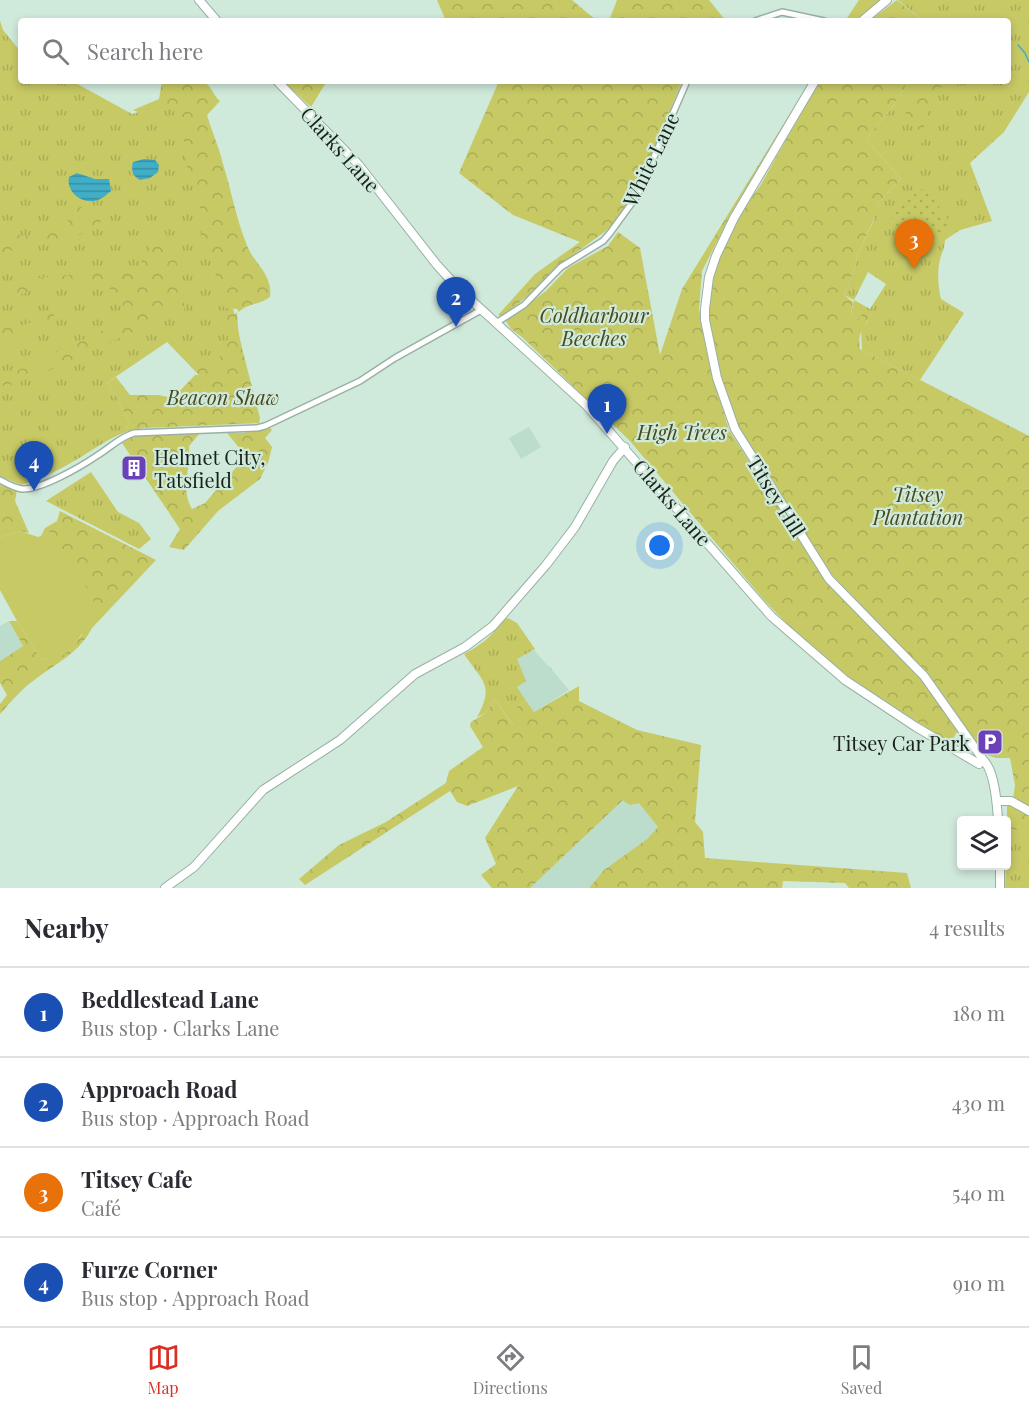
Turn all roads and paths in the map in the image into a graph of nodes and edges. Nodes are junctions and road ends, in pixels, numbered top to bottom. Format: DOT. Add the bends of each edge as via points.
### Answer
graph roads {
  1 [pos="199,0"];
  2 [pos="886,0"];
  3 [pos="214,18"];
  4 [pos="764,18"];
  5 [pos="810,18"];
  6 [pos="865,18"];
  7 [pos="280,84"];
  8 [pos="686,84"];
  9 [pos="813,84"];
  10 [pos="481,310"];
  11 [pos="496,323"];
  12 [pos="625,447"];
  13 [pos="0,480"];
  14 [pos="977,759"];
  15 [pos="997,801"];
  16 [pos="1029,811"];
  17 [pos="998,816"];
  18 [pos="1000,870"];
  19 [pos="165,888"];
  20 [pos="1000,888"];
  1 -- 3 [label="main road"];
  2 -- 6 [label="main road"];
  4 -- 5 [label="street" via="782,12"];
  7 -- 10 [label="main road, Clarks Lane" via="358,164 437,265"];
  8 -- 11 [label="street, White Lane" via="636,196 610,233 561,267 524,305"];
  9 -- 14 [label="main road, Titsey Hill" via="734,218 709,277 705,320 717,378 735,429 829,579 924,676 971,742"];
  10 -- 11 [label="main road, Clarks Lane"];
  10 -- 13 [label="street" via="360,381 265,426 134,433 38,486 16,488"];
  11 -- 12 [label="main road, Clarks Lane" via="586,405"];
  12 -- 14 [label="main road, Clarks Lane" via="792,635 845,680 916,727"];
  12 -- 19 [label="main road" via="575,527 493,626 465,647 415,674 340,740 263,790 194,867"];
  14 -- 15 [label="main road" via="990,775"];
  15 -- 16 [label="main road" via="1011,801"];
  15 -- 17 [label="main road"];
  18 -- 20 [label="main road"];
}
